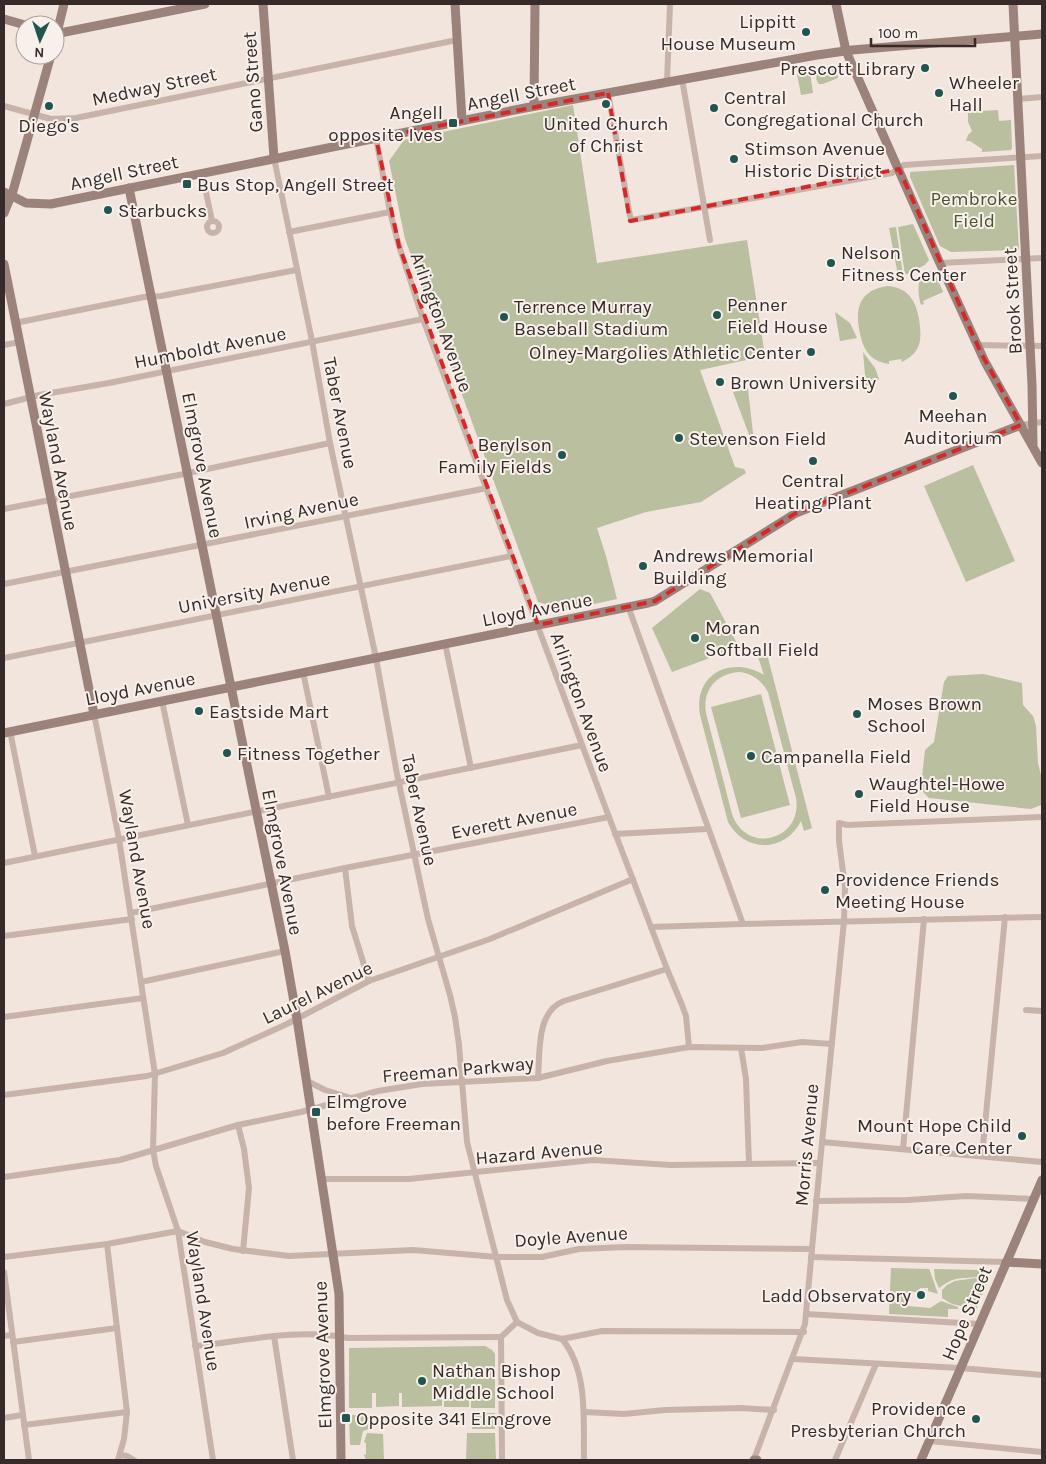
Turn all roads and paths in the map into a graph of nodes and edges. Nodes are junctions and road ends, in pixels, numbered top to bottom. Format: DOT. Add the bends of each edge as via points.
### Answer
graph roads {
  1 [pos="205,4"];
  2 [pos="263,4"];
  3 [pos="455,4"];
  4 [pos="535,4"];
  5 [pos="670,4"];
  6 [pos="836,4"];
  7 [pos="1013,4"];
  8 [pos="65,34"];
  9 [pos="1042,34"];
  10 [pos="1016,36"];
  11 [pos="458,40"];
  12 [pos="846,51"];
  13 [pos="48,65"];
  14 [pos="268,78"];
  15 [pos="682,79"];
  16 [pos="667,82"];
  17 [pos="608,93"];
  18 [pos="1042,97"];
  19 [pos="1018,99"];
  20 [pos="4,106"];
  21 [pos="534,106"];
  22 [pos="34,116"];
  23 [pos="462,120"];
  24 [pos="376,138"];
  25 [pos="1042,156"];
  26 [pos="1021,157"];
  27 [pos="274,158"];
  28 [pos="899,169"];
  29 [pos="202,173"];
  30 [pos="129,188"];
  31 [pos="7,195"];
  32 [pos="703,207"];
  33 [pos="390,212"];
  34 [pos="4,213"];
  35 [pos="212,221"];
  36 [pos="289,232"];
  37 [pos="710,240"];
  38 [pos="1026,258"];
  39 [pos="1042,258"];
  40 [pos="940,263"];
  41 [pos="4,264"];
  42 [pos="296,270"];
  43 [pos="152,296"];
  44 [pos="423,319"];
  45 [pos="15,323"];
  46 [pos="312,341"];
  47 [pos="20,342"];
  48 [pos="4,345"];
  49 [pos="977,345"];
  50 [pos="1030,346"];
  51 [pos="1042,346"];
  52 [pos="167,370"];
  53 [pos="30,397"];
  54 [pos="4,404"];
  55 [pos="1038,422"];
  56 [pos="1021,424"];
  57 [pos="330,444"];
  58 [pos="1033,446"];
  59 [pos="1042,463"];
  60 [pos="188,473"];
  61 [pos="487,488"];
  62 [pos="50,500"];
  63 [pos="4,508"];
  64 [pos="346,516"];
  65 [pos="203,545"];
  66 [pos="511,556"];
  67 [pos="65,572"];
  68 [pos="4,584"];
  69 [pos="360,586"];
  70 [pos="628,606"];
  71 [pos="217,615"];
  72 [pos="538,625"];
  73 [pos="80,642"];
  74 [pos="446,643"];
  75 [pos="4,658"];
  76 [pos="376,658"];
  77 [pos="303,672"];
  78 [pos="230,687"];
  79 [pos="162,701"];
  80 [pos="94,714"];
  81 [pos="7,732"];
  82 [pos="582,745"];
  83 [pos="471,768"];
  84 [pos="399,782"];
  85 [pos="329,797"];
  86 [pos="256,811"];
  87 [pos="608,817"];
  88 [pos="1042,817"];
  89 [pos="188,825"];
  90 [pos="708,829"];
  91 [pos="616,834"];
  92 [pos="119,839"];
  93 [pos="414,855"];
  94 [pos="35,856"];
  95 [pos="4,863"];
  96 [pos="345,868"];
  97 [pos="633,879"];
  98 [pos="271,884"];
  99 [pos="131,916"];
  100 [pos="1042,916"];
  101 [pos="1005,917"];
  102 [pos="924,919"];
  103 [pos="844,921"];
  104 [pos="742,924"];
  105 [pos="651,927"];
  106 [pos="4,936"];
  107 [pos="285,951"];
  108 [pos="439,958"];
  109 [pos="667,969"];
  110 [pos="369,981"];
  111 [pos="141,982"];
  112 [pos="144,998"];
  113 [pos="1026,1010"];
  114 [pos="1042,1011"];
  115 [pos="4,1017"];
  116 [pos="297,1019"];
  117 [pos="832,1044"];
  118 [pos="689,1047"];
  119 [pos="741,1048"];
  120 [pos="155,1074"];
  121 [pos="538,1078"];
  122 [pos="307,1081"];
  123 [pos="462,1082"];
  124 [pos="4,1096"];
  125 [pos="351,1098"];
  126 [pos="311,1109"];
  127 [pos="238,1125"];
  128 [pos="822,1142"];
  129 [pos="903,1149"];
  130 [pos="154,1150"];
  131 [pos="982,1156"];
  132 [pos="1042,1162"];
  133 [pos="820,1163"];
  134 [pos="750,1164"];
  135 [pos="475,1173"];
  136 [pos="4,1176"];
  137 [pos="322,1179"];
  138 [pos="1042,1180"];
  139 [pos="1034,1199"];
  140 [pos="816,1202"];
  141 [pos="178,1231"];
  142 [pos="107,1244"];
  143 [pos="812,1249"];
  144 [pos="243,1251"];
  145 [pos="333,1254"];
  146 [pos="4,1257"];
  147 [pos="497,1257"];
  148 [pos="811,1257"];
  149 [pos="1006,1262"];
  150 [pos="1042,1264"];
  151 [pos="4,1272"];
  152 [pos="806,1314"];
  153 [pos="517,1322"];
  154 [pos="979,1324"];
  155 [pos="117,1328"];
  156 [pos="804,1332"];
  157 [pos="4,1336"];
  158 [pos="274,1336"];
  159 [pos="340,1336"];
  160 [pos="501,1337"];
  161 [pos="13,1339"];
  162 [pos="562,1339"];
  163 [pos="194,1346"];
  164 [pos="793,1359"];
  165 [pos="876,1364"];
  166 [pos="960,1368"];
  167 [pos="1042,1375"];
  168 [pos="774,1410"];
  169 [pos="127,1412"];
  170 [pos="584,1412"];
  171 [pos="22,1415"];
  172 [pos="4,1418"];
  173 [pos="24,1424"];
  174 [pos="930,1441"];
  175 [pos="1042,1452"];
  176 [pos="119,1458"];
  177 [pos="29,1460"];
  178 [pos="134,1460"];
  179 [pos="213,1460"];
  180 [pos="293,1460"];
  181 [pos="341,1460"];
  182 [pos="502,1460"];
  183 [pos="584,1460"];
  184 [pos="755,1460"];
  185 [pos="835,1460"];
  186 [pos="921,1460"];
  1 -- 8 [label="street"];
  2 -- 14 [label="street, Gano Street"];
  3 -- 11 [label="street"];
  4 -- 21 [label="street"];
  5 -- 16 [label="street"];
  6 -- 12 [label="street"];
  7 -- 10 [label="street, Brook Street"];
  9 -- 10 [label="street, Angell Street"];
  10 -- 12 [label="street, Angell Street"];
  10 -- 19 [label="street, Brook Street"];
  11 -- 14 [label="street, Medway Street"];
  11 -- 23 [label="street"];
  12 -- 15 [label="street, Angell Street"];
  12 -- 28 [label="street"];
  13 -- 22 [label="street"];
  14 -- 22 [label="street, Medway Street" via="76,118"];
  14 -- 27 [label="street, Gano Street"];
  15 -- 16 [label="street, Angell Street"];
  15 -- 32 [label="street"];
  16 -- 17 [label="street, Angell Street"];
  17 -- 21 [label="street, Angell Street"];
  17 -- 32 [label="street" via="632,220"];
  18 -- 19 [label="street"];
  19 -- 26 [label="street, Brook Street"];
  20 -- 22 [label="street, Medway Street"];
  21 -- 23 [label="street, Angell Street"];
  22 -- 31 [label="street"];
  23 -- 24 [label="street, Angell Street"];
  24 -- 27 [label="street, Angell Street"];
  24 -- 33 [label="street, Arlington Avenue"];
  25 -- 26 [label="street"];
  26 -- 28 [label="street" via="904,165"];
  26 -- 38 [label="street, Brook Street"];
  27 -- 29 [label="street, Angell Street"];
  27 -- 36 [label="street, Taber Avenue"];
  28 -- 32 [label="street" via="892,173"];
  28 -- 40 [label="street"];
  29 -- 30 [label="street, Angell Street"];
  29 -- 35 [label="street"];
  30 -- 31 [label="street, Angell Street" via="45,205 26,203"];
  30 -- 43 [label="street, Elmgrove Avenue"];
  31 -- 34 [label="street"];
  32 -- 37 [label="street"];
  33 -- 36 [label="street"];
  33 -- 44 [label="street, Arlington Avenue"];
  36 -- 42 [label="street, Taber Avenue"];
  38 -- 39 [label="street"];
  38 -- 40 [label="street"];
  38 -- 50 [label="street, Brook Street"];
  40 -- 49 [label="street"];
  41 -- 45 [label="street, Wayland Avenue"];
  42 -- 43 [label="street"];
  42 -- 46 [label="street, Taber Avenue"];
  43 -- 45 [label="street"];
  43 -- 52 [label="street, Elmgrove Avenue"];
  44 -- 46 [label="street, Humboldt Avenue"];
  44 -- 61 [label="street, Arlington Avenue"];
  45 -- 47 [label="street, Wayland Avenue"];
  46 -- 52 [label="street, Humboldt Avenue"];
  46 -- 57 [label="street, Taber Avenue"];
  47 -- 48 [label="street"];
  47 -- 53 [label="street, Wayland Avenue"];
  49 -- 50 [label="street"];
  49 -- 56 [label="street"];
  50 -- 51 [label="street"];
  50 -- 55 [label="street, Brook Street"];
  52 -- 53 [label="street, Humboldt Avenue"];
  52 -- 60 [label="street, Elmgrove Avenue"];
  53 -- 54 [label="street, Humboldt Avenue"];
  53 -- 62 [label="street, Wayland Avenue"];
  55 -- 56 [label="street, Lloyd Avenue"];
  55 -- 58 [label="street, Brook Street"];
  56 -- 58 [label="street"];
  56 -- 70 [label="street, Lloyd Avenue" via="796,513 655,601"];
  57 -- 60 [label="street"];
  57 -- 64 [label="street, Taber Avenue"];
  58 -- 59 [label="street"];
  60 -- 62 [label="street"];
  60 -- 65 [label="street, Elmgrove Avenue"];
  61 -- 64 [label="street, Irving Avenue"];
  61 -- 66 [label="street, Arlington Avenue"];
  62 -- 63 [label="street"];
  62 -- 67 [label="street, Wayland Avenue"];
  64 -- 65 [label="street, Irving Avenue"];
  64 -- 69 [label="street, Taber Avenue"];
  65 -- 67 [label="street, Irving Avenue"];
  65 -- 71 [label="street, Elmgrove Avenue"];
  66 -- 69 [label="street, University Avenue"];
  66 -- 72 [label="street, Arlington Avenue"];
  67 -- 68 [label="street, Irving Avenue"];
  67 -- 73 [label="street, Wayland Avenue"];
  69 -- 71 [label="street, University Avenue"];
  69 -- 76 [label="street, Taber Avenue"];
  70 -- 72 [label="street, Lloyd Avenue"];
  70 -- 90 [label="street"];
  71 -- 73 [label="street, University Avenue"];
  71 -- 78 [label="street, Elmgrove Avenue"];
  72 -- 74 [label="street, Lloyd Avenue"];
  72 -- 82 [label="street, Arlington Avenue"];
  73 -- 75 [label="street, University Avenue"];
  73 -- 80 [label="street, Wayland Avenue"];
  74 -- 76 [label="street, Lloyd Avenue"];
  74 -- 83 [label="street"];
  76 -- 77 [label="street, Lloyd Avenue"];
  76 -- 84 [label="street, Taber Avenue"];
  77 -- 78 [label="street, Lloyd Avenue"];
  77 -- 85 [label="street"];
  78 -- 79 [label="street, Lloyd Avenue"];
  78 -- 86 [label="street, Elmgrove Avenue"];
  79 -- 80 [label="street, Lloyd Avenue"];
  79 -- 89 [label="street"];
  80 -- 81 [label="street, Lloyd Avenue"];
  80 -- 92 [label="street, Wayland Avenue"];
  81 -- 94 [label="street"];
  82 -- 83 [label="street"];
  82 -- 87 [label="street, Arlington Avenue"];
  83 -- 84 [label="street"];
  84 -- 85 [label="street"];
  84 -- 93 [label="street, Taber Avenue"];
  85 -- 86 [label="street"];
  86 -- 89 [label="street"];
  86 -- 98 [label="street, Elmgrove Avenue"];
  87 -- 91 [label="street, Arlington Avenue"];
  87 -- 93 [label="street, Everett Avenue"];
  88 -- 103 [label="street, Morris Avenue" via="839,823 845,887"];
  89 -- 92 [label="street"];
  90 -- 91 [label="street"];
  90 -- 104 [label="street"];
  91 -- 97 [label="street, Arlington Avenue"];
  92 -- 94 [label="street"];
  92 -- 99 [label="street, Wayland Avenue"];
  93 -- 96 [label="street, Everett Avenue"];
  93 -- 108 [label="street, Taber Avenue"];
  94 -- 95 [label="street"];
  96 -- 98 [label="street, Everett Avenue"];
  96 -- 110 [label="street" via="352,926"];
  97 -- 105 [label="street, Arlington Avenue"];
  97 -- 108 [label="street, Laurel Avenue"];
  98 -- 99 [label="street, Everett Avenue"];
  98 -- 107 [label="street, Elmgrove Avenue"];
  99 -- 106 [label="street, Everett Avenue"];
  99 -- 111 [label="street, Wayland Avenue"];
  100 -- 101 [label="street"];
  101 -- 102 [label="street"];
  101 -- 131 [label="street"];
  102 -- 103 [label="street"];
  102 -- 129 [label="street"];
  103 -- 104 [label="street"];
  103 -- 117 [label="street, Morris Avenue"];
  104 -- 105 [label="street"];
  105 -- 109 [label="street, Arlington Avenue"];
  107 -- 111 [label="street"];
  107 -- 116 [label="street, Elmgrove Avenue"];
  108 -- 110 [label="street, Laurel Avenue"];
  108 -- 123 [label="street, Taber Avenue" via="450,995"];
  109 -- 118 [label="street, Arlington Avenue" via="686,1016"];
  109 -- 121 [label="street" via="557,1003 549,1010 541,1036"];
  110 -- 116 [label="street, Laurel Avenue"];
  111 -- 112 [label="street, Wayland Avenue"];
  112 -- 115 [label="street"];
  112 -- 120 [label="street, Wayland Avenue"];
  113 -- 114 [label="street"];
  116 -- 120 [label="street, Laurel Avenue" via="223,1053"];
  116 -- 122 [label="street, Elmgrove Avenue"];
  117 -- 119 [label="street, Freeman Parkway" via="802,1042"];
  117 -- 128 [label="street, Morris Avenue"];
  118 -- 119 [label="street, Freeman Parkway"];
  118 -- 121 [label="street, Freeman Parkway" via="607,1061"];
  119 -- 134 [label="street" via="746,1079"];
  120 -- 124 [label="street, Laurel Avenue"];
  120 -- 130 [label="street, Wayland Avenue"];
  121 -- 123 [label="street, Freeman Parkway"];
  122 -- 125 [label="street"];
  122 -- 126 [label="street, Elmgrove Avenue"];
  123 -- 125 [label="street, Freeman Parkway" via="422,1084"];
  123 -- 135 [label="street, Taber Avenue" via="467,1142"];
  125 -- 126 [label="street, Freeman Parkway"];
  126 -- 127 [label="street, Freeman Parkway"];
  126 -- 137 [label="street, Elmgrove Avenue"];
  127 -- 130 [label="street, Freeman Parkway"];
  127 -- 144 [label="street" via="249,1188"];
  128 -- 129 [label="street"];
  128 -- 133 [label="street, Morris Avenue"];
  129 -- 131 [label="street"];
  130 -- 136 [label="street, Freeman Parkway" via="106,1162"];
  130 -- 141 [label="street, Wayland Avenue" via="156,1166"];
  131 -- 132 [label="street"];
  133 -- 134 [label="street, Hazard Avenue"];
  133 -- 140 [label="street, Morris Avenue"];
  134 -- 135 [label="street, Hazard Avenue" via="670,1165 593,1160"];
  135 -- 137 [label="street, Hazard Avenue" via="409,1179"];
  135 -- 147 [label="street, Taber Avenue"];
  137 -- 145 [label="street, Elmgrove Avenue"];
  138 -- 139 [label="street, Hope Street"];
  139 -- 140 [label="street" via="976,1196"];
  139 -- 149 [label="street, Hope Street"];
  140 -- 143 [label="street, Morris Avenue"];
  141 -- 142 [label="street"];
  141 -- 144 [label="street, Doyle Avenue" via="205,1242"];
  141 -- 163 [label="street, Wayland Avenue"];
  142 -- 146 [label="street"];
  142 -- 155 [label="street"];
  143 -- 147 [label="street, Doyle Avenue" via="626,1247"];
  143 -- 148 [label="street, Morris Avenue"];
  144 -- 145 [label="street, Doyle Avenue" via="289,1256"];
  145 -- 147 [label="street, Doyle Avenue" via="413,1250"];
  145 -- 159 [label="street, Elmgrove Avenue" via="339,1294"];
  147 -- 153 [label="street, Taber Avenue" via="507,1300"];
  148 -- 149 [label="street"];
  148 -- 152 [label="street, Morris Avenue"];
  149 -- 150 [label="street"];
  149 -- 154 [label="street, Hope Street"];
  151 -- 161 [label="street"];
  152 -- 154 [label="street"];
  152 -- 156 [label="street, Morris Avenue"];
  153 -- 160 [label="street"];
  153 -- 162 [label="street" via="538,1333"];
  154 -- 166 [label="street, Hope Street"];
  155 -- 161 [label="street"];
  155 -- 169 [label="street"];
  156 -- 162 [label="street" via="602,1332"];
  156 -- 164 [label="street, Morris Avenue"];
  157 -- 161 [label="street"];
  158 -- 159 [label="street"];
  158 -- 163 [label="street"];
  158 -- 180 [label="street"];
  159 -- 160 [label="street"];
  159 -- 181 [label="street, Elmgrove Avenue"];
  160 -- 182 [label="street"];
  161 -- 171 [label="street"];
  162 -- 170 [label="street" via="578,1373"];
  163 -- 179 [label="street, Wayland Avenue"];
  164 -- 165 [label="street"];
  164 -- 168 [label="street, Morris Avenue"];
  165 -- 166 [label="street"];
  165 -- 185 [label="street"];
  166 -- 167 [label="street"];
  166 -- 174 [label="street, Hope Street"];
  168 -- 170 [label="street"];
  168 -- 184 [label="street, Morris Avenue"];
  169 -- 173 [label="street"];
  169 -- 176 [label="street"];
  170 -- 183 [label="street"];
  171 -- 172 [label="street"];
  171 -- 173 [label="street"];
  173 -- 177 [label="street"];
  174 -- 175 [label="street"];
  174 -- 186 [label="street, Hope Street"];
  176 -- 178 [label="street" via="127,1456"];
}
